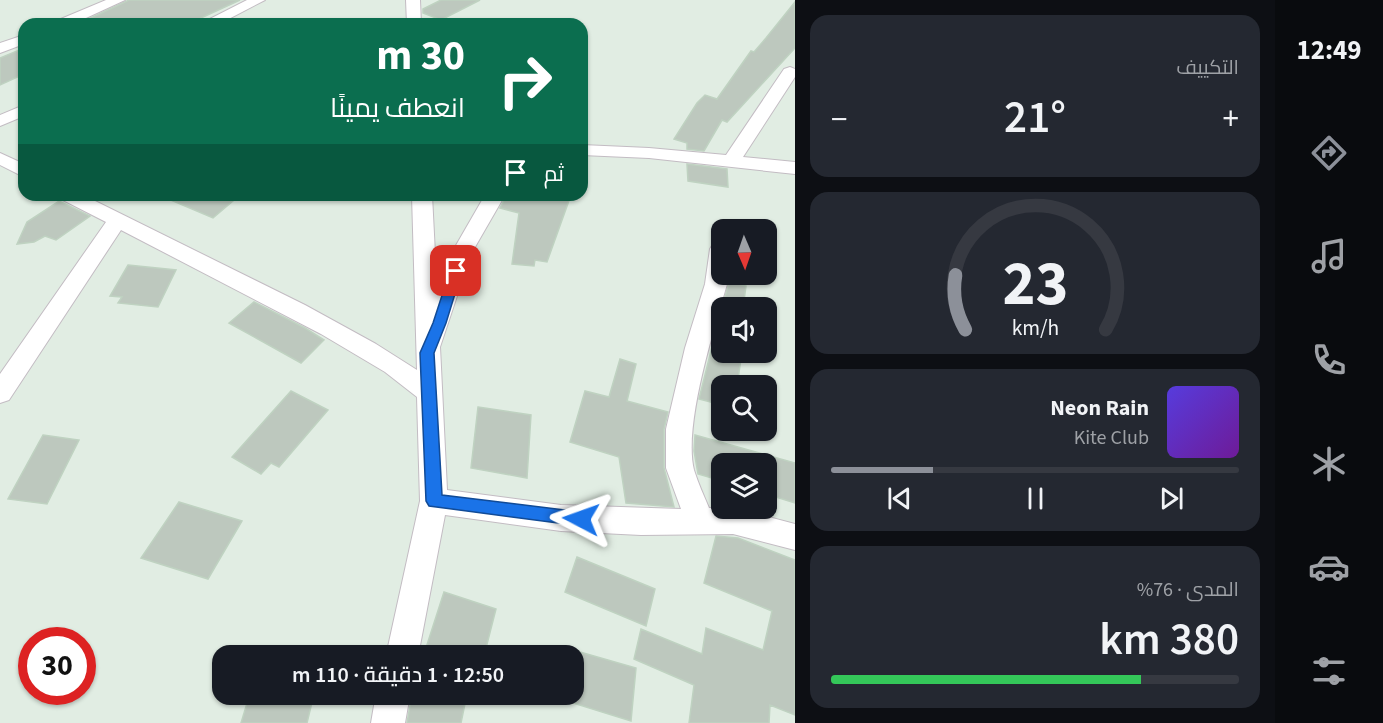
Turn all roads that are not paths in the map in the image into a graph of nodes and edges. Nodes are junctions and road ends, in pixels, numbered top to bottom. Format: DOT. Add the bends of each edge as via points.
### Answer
graph roads {
  1 [pos="117,0"];
  2 [pos="258,0"];
  3 [pos="429,0"];
  4 [pos="414,11"];
  5 [pos="75,18"];
  6 [pos="220,18"];
  7 [pos="18,41"];
  8 [pos="0,48"];
  9 [pos="790,72"];
  10 [pos="18,113"];
  11 [pos="0,121"];
  12 [pos="588,150"];
  13 [pos="0,158"];
  14 [pos="732,160"];
  15 [pos="18,168"];
  16 [pos="795,168"];
  17 [pos="79,201"];
  18 [pos="422,201"];
  19 [pos="492,201"];
  20 [pos="117,221"];
  21 [pos="716,285"];
  22 [pos="427,353"];
  23 [pos="0,393"];
  24 [pos="429,393"];
  25 [pos="434,501"];
  26 [pos="699,520"];
  27 [pos="795,537"];
  28 [pos="404,645"];
  29 [pos="391,705"];
  30 [pos="388,723"];
  1 -- 5 [label="street"];
  2 -- 6 [label="street"];
  3 -- 4 [label="street"];
  7 -- 8 [label="street"];
  9 -- 14 [label="street"];
  10 -- 11 [label="street"];
  12 -- 14 [label="street"];
  13 -- 15 [label="street"];
  14 -- 16 [label="street"];
  17 -- 20 [label="street"];
  18 -- 22 [label="street"];
  19 -- 22 [label="street" via="461,254"];
  20 -- 23 [label="street"];
  20 -- 24 [label="street" via="282,302 387,361"];
  21 -- 26 [label="street" via="680,429 680,468"];
  22 -- 24 [label="street"];
  24 -- 25 [label="street"];
  25 -- 26 [label="street" via="561,518"];
  25 -- 28 [label="street"];
  26 -- 27 [label="street" via="733,521"];
  29 -- 30 [label="street"];
}
